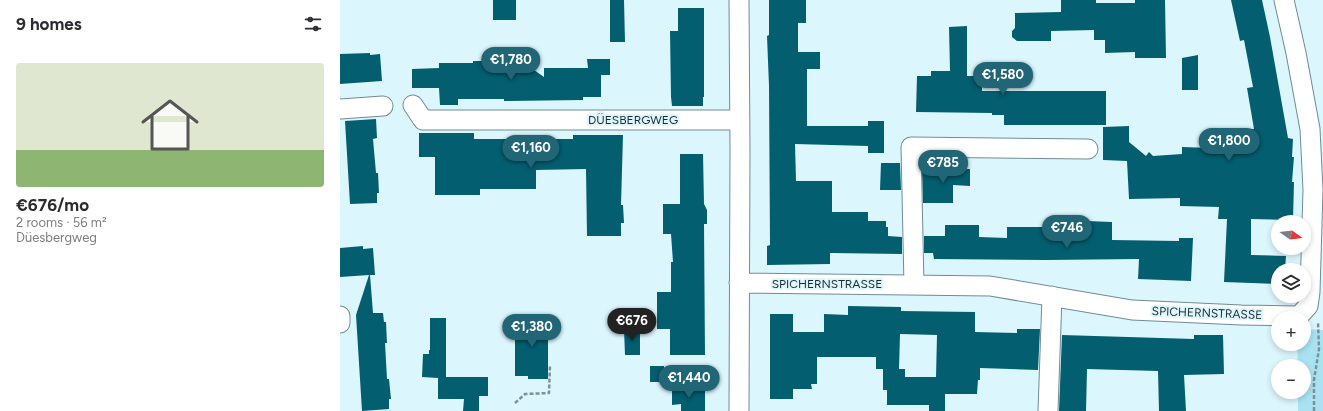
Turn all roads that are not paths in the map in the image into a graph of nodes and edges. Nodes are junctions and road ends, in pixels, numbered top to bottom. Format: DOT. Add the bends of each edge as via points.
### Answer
graph roads {
  1 [pos="740,0"];
  2 [pos="1284,0"];
  3 [pos="414,105"];
  4 [pos="383,106"];
  5 [pos="340,109"];
  6 [pos="740,120"];
  7 [pos="1088,149"];
  8 [pos="739,283"];
  9 [pos="914,285"];
  10 [pos="1052,296"];
  11 [pos="340,316"];
  12 [pos="340,323"];
  13 [pos="739,411"];
  14 [pos="1048,411"];
  1 -- 6 [label="street"];
  2 -- 10 [label="street, SPICHERNSTRASSE" via="1310,130 1313,190 1308,306 1299,316 1241,315 1132,310"];
  3 -- 6 [label="street, DÜESBERGWEG" via="423,120"];
  4 -- 5 [label="street"];
  6 -- 8 [label="street"];
  7 -- 9 [label="street" via="911,147"];
  8 -- 9 [label="street, SPICHERNSTRASSE"];
  8 -- 13 [label="street"];
  9 -- 10 [label="street, SPICHERNSTRASSE" via="990,286"];
  10 -- 14 [label="street"];
  11 -- 12 [label="street"];
}
